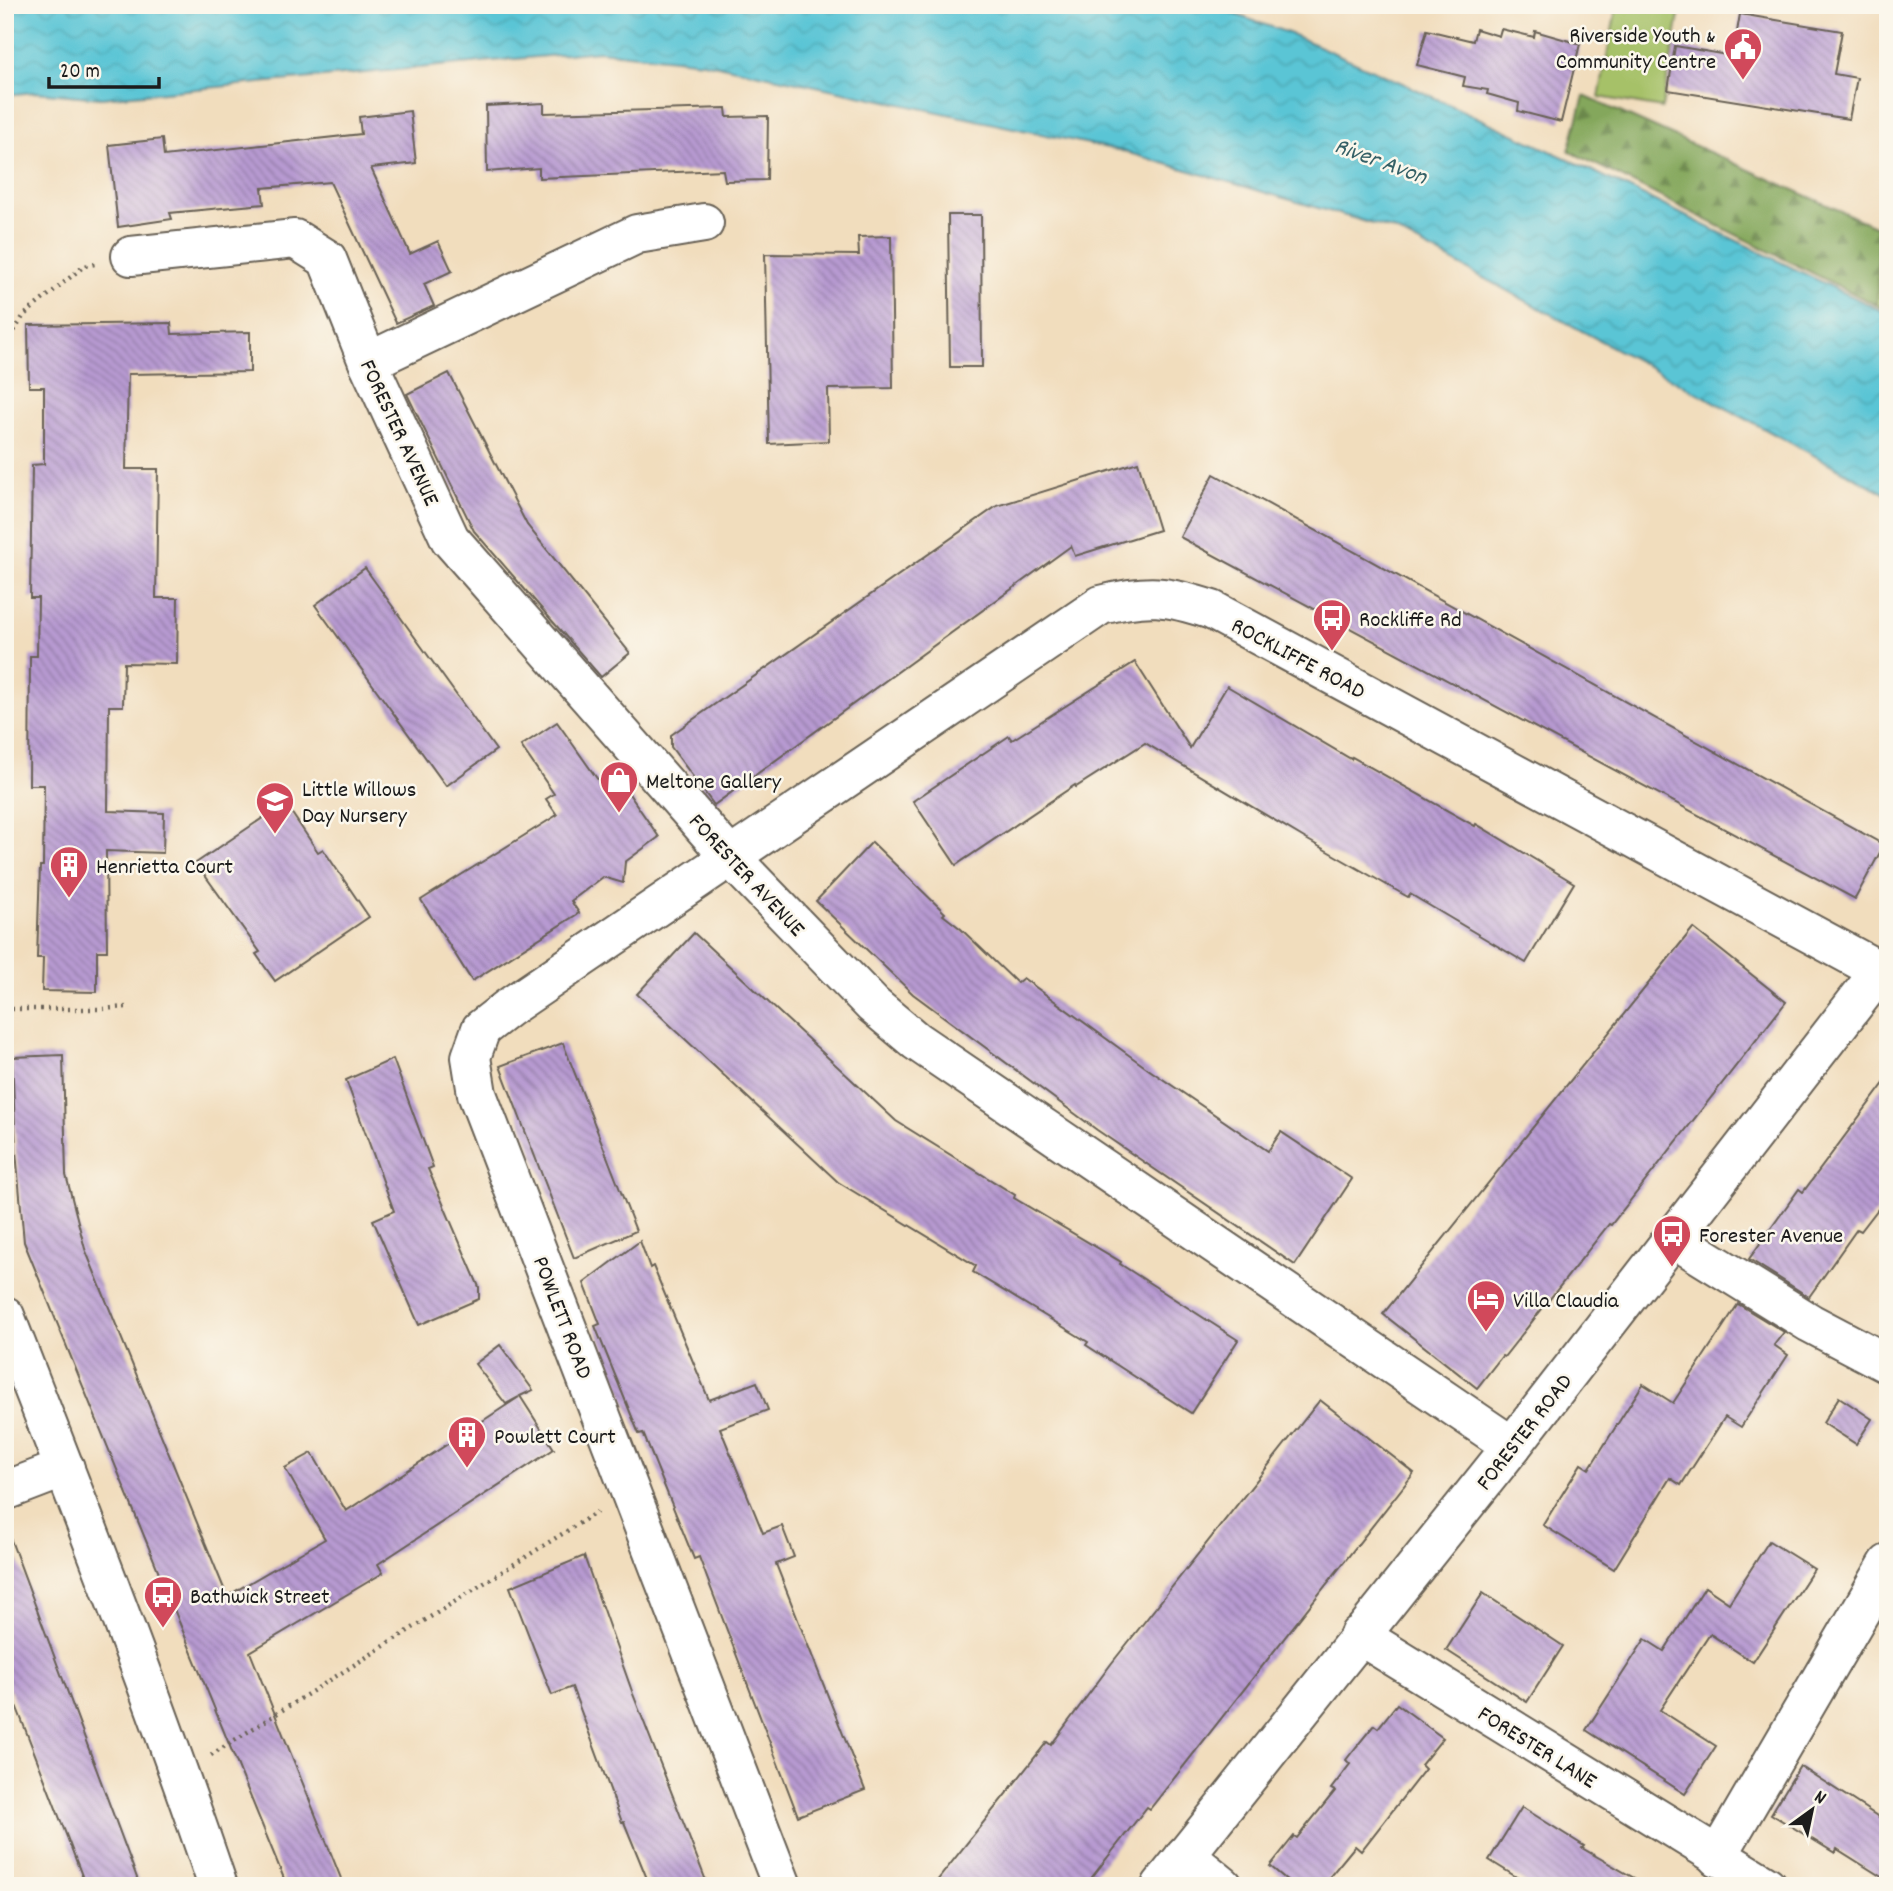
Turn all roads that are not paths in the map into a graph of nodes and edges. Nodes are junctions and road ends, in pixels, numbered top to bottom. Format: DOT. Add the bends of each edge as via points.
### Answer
graph roads {
  1 [pos="704,223"];
  2 [pos="131,256"];
  3 [pos="368,362"];
  4 [pos="730,857"];
  5 [pos="1884,972"];
  6 [pos="1673,1238"];
  7 [pos="5,1317"];
  8 [pos="1888,1364"];
  9 [pos="1512,1446"];
  10 [pos="65,1468"];
  11 [pos="5,1491"];
  12 [pos="1888,1564"];
  13 [pos="1359,1635"];
  14 [pos="1185,1855"];
  15 [pos="1717,1857"];
  16 [pos="218,1886"];
  17 [pos="782,1886"];
  18 [pos="1161,1886"];
  19 [pos="1223,1886"];
  20 [pos="1767,1886"];
  1 -- 3 [label="main road" via="637,234"];
  2 -- 3 [label="main road, FORESTER AVENUE" via="295,239 327,259"];
  3 -- 4 [label="main road, FORESTER AVENUE" via="450,539"];
  4 -- 5 [label="main road, ROCKLIFFE ROAD" via="1101,605 1136,596 1176,598 1212,610"];
  4 -- 9 [label="main road, FORESTER AVENUE" via="873,1005 916,1041"];
  4 -- 17 [label="main road, POWLETT ROAD" via="508,1008 481,1029 471,1057 477,1094"];
  5 -- 6 [label="main road, FORESTER ROAD"];
  6 -- 8 [label="main road" via="1810,1323"];
  6 -- 9 [label="main road, FORESTER ROAD"];
  7 -- 10 [label="main road"];
  9 -- 13 [label="main road, FORESTER ROAD"];
  10 -- 11 [label="main road"];
  10 -- 16 [label="main road"];
  12 -- 15 [label="main road"];
  13 -- 14 [label="main road, FORESTER ROAD"];
  13 -- 15 [label="main road, FORESTER LANE"];
  14 -- 18 [label="main road, FORESTER ROAD"];
  14 -- 19 [label="main road"];
  15 -- 20 [label="main road, FORESTER LANE"];
}
